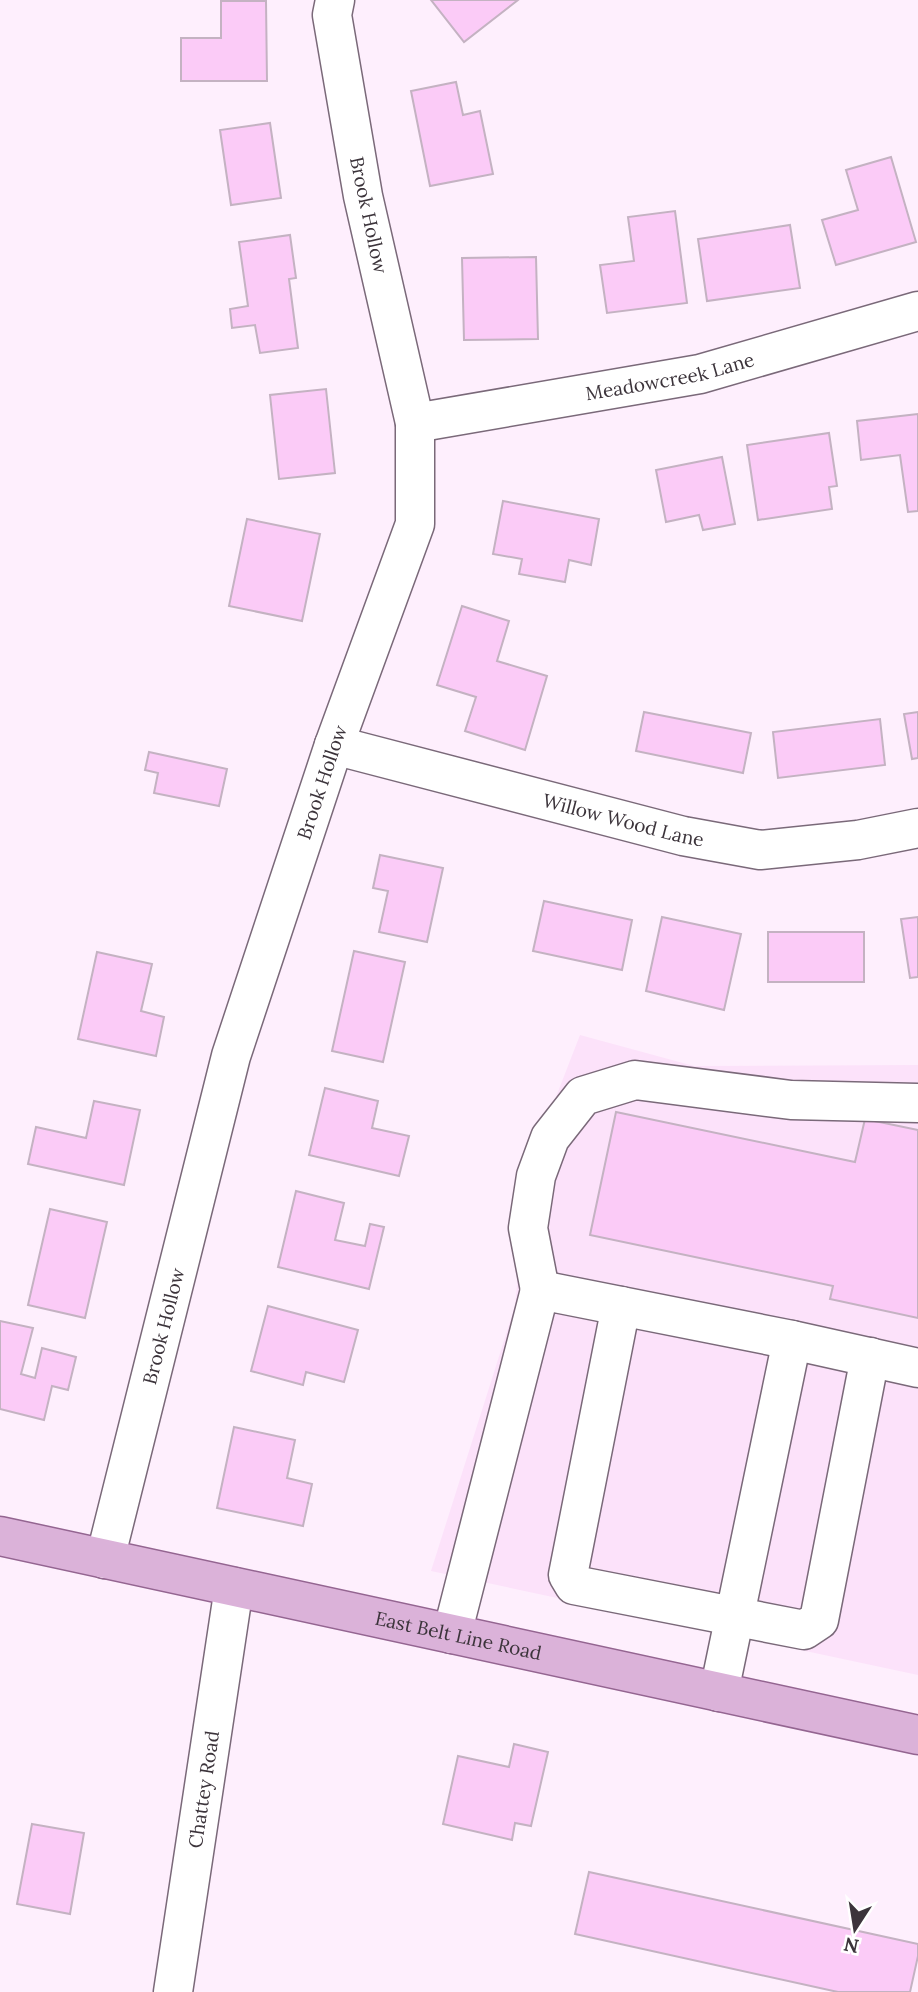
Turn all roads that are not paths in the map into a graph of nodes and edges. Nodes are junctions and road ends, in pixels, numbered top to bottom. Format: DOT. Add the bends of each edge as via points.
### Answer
graph roads {
  1 [pos="335,0"];
  2 [pos="918,311"];
  3 [pos="415,423"];
  4 [pos="334,745"];
  5 [pos="918,828"];
  6 [pos="918,1103"];
  7 [pos="540,1290"];
  8 [pos="621,1306"];
  9 [pos="792,1340"];
  10 [pos="870,1357"];
  11 [pos="918,1368"];
  12 [pos="0,1536"];
  13 [pos="106,1559"];
  14 [pos="234,1587"];
  15 [pos="734,1617"];
  16 [pos="452,1634"];
  17 [pos="719,1692"];
  18 [pos="918,1735"];
  19 [pos="173,1992"];
  1 -- 3 [label="street, Brook Hollow" via="332,15 363,196"];
  2 -- 3 [label="street, Meadowcreek Lane" via="700,374"];
  3 -- 4 [label="street, Brook Hollow" via="415,524"];
  4 -- 5 [label="street, Willow Wood Lane" via="682,836 760,850 858,841"];
  4 -- 13 [label="street, Brook Hollow" via="231,1056"];
  6 -- 7 [label="street" via="791,1100 635,1080 583,1096 550,1138 536,1176 528,1228"];
  7 -- 8 [label="street"];
  7 -- 16 [label="street"];
  8 -- 9 [label="street"];
  8 -- 15 [label="street" via="568,1574 574,1585"];
  9 -- 10 [label="street"];
  9 -- 15 [label="street"];
  10 -- 11 [label="street"];
  10 -- 15 [label="street" via="819,1620 804,1630"];
  12 -- 13 [label="main road, East Belt Line Road"];
  13 -- 14 [label="main road, East Belt Line Road"];
  14 -- 16 [label="main road, East Belt Line Road"];
  14 -- 19 [label="street, Chattey Road"];
  15 -- 17 [label="street"];
  16 -- 17 [label="main road, East Belt Line Road"];
  17 -- 18 [label="main road, East Belt Line Road"];
}
